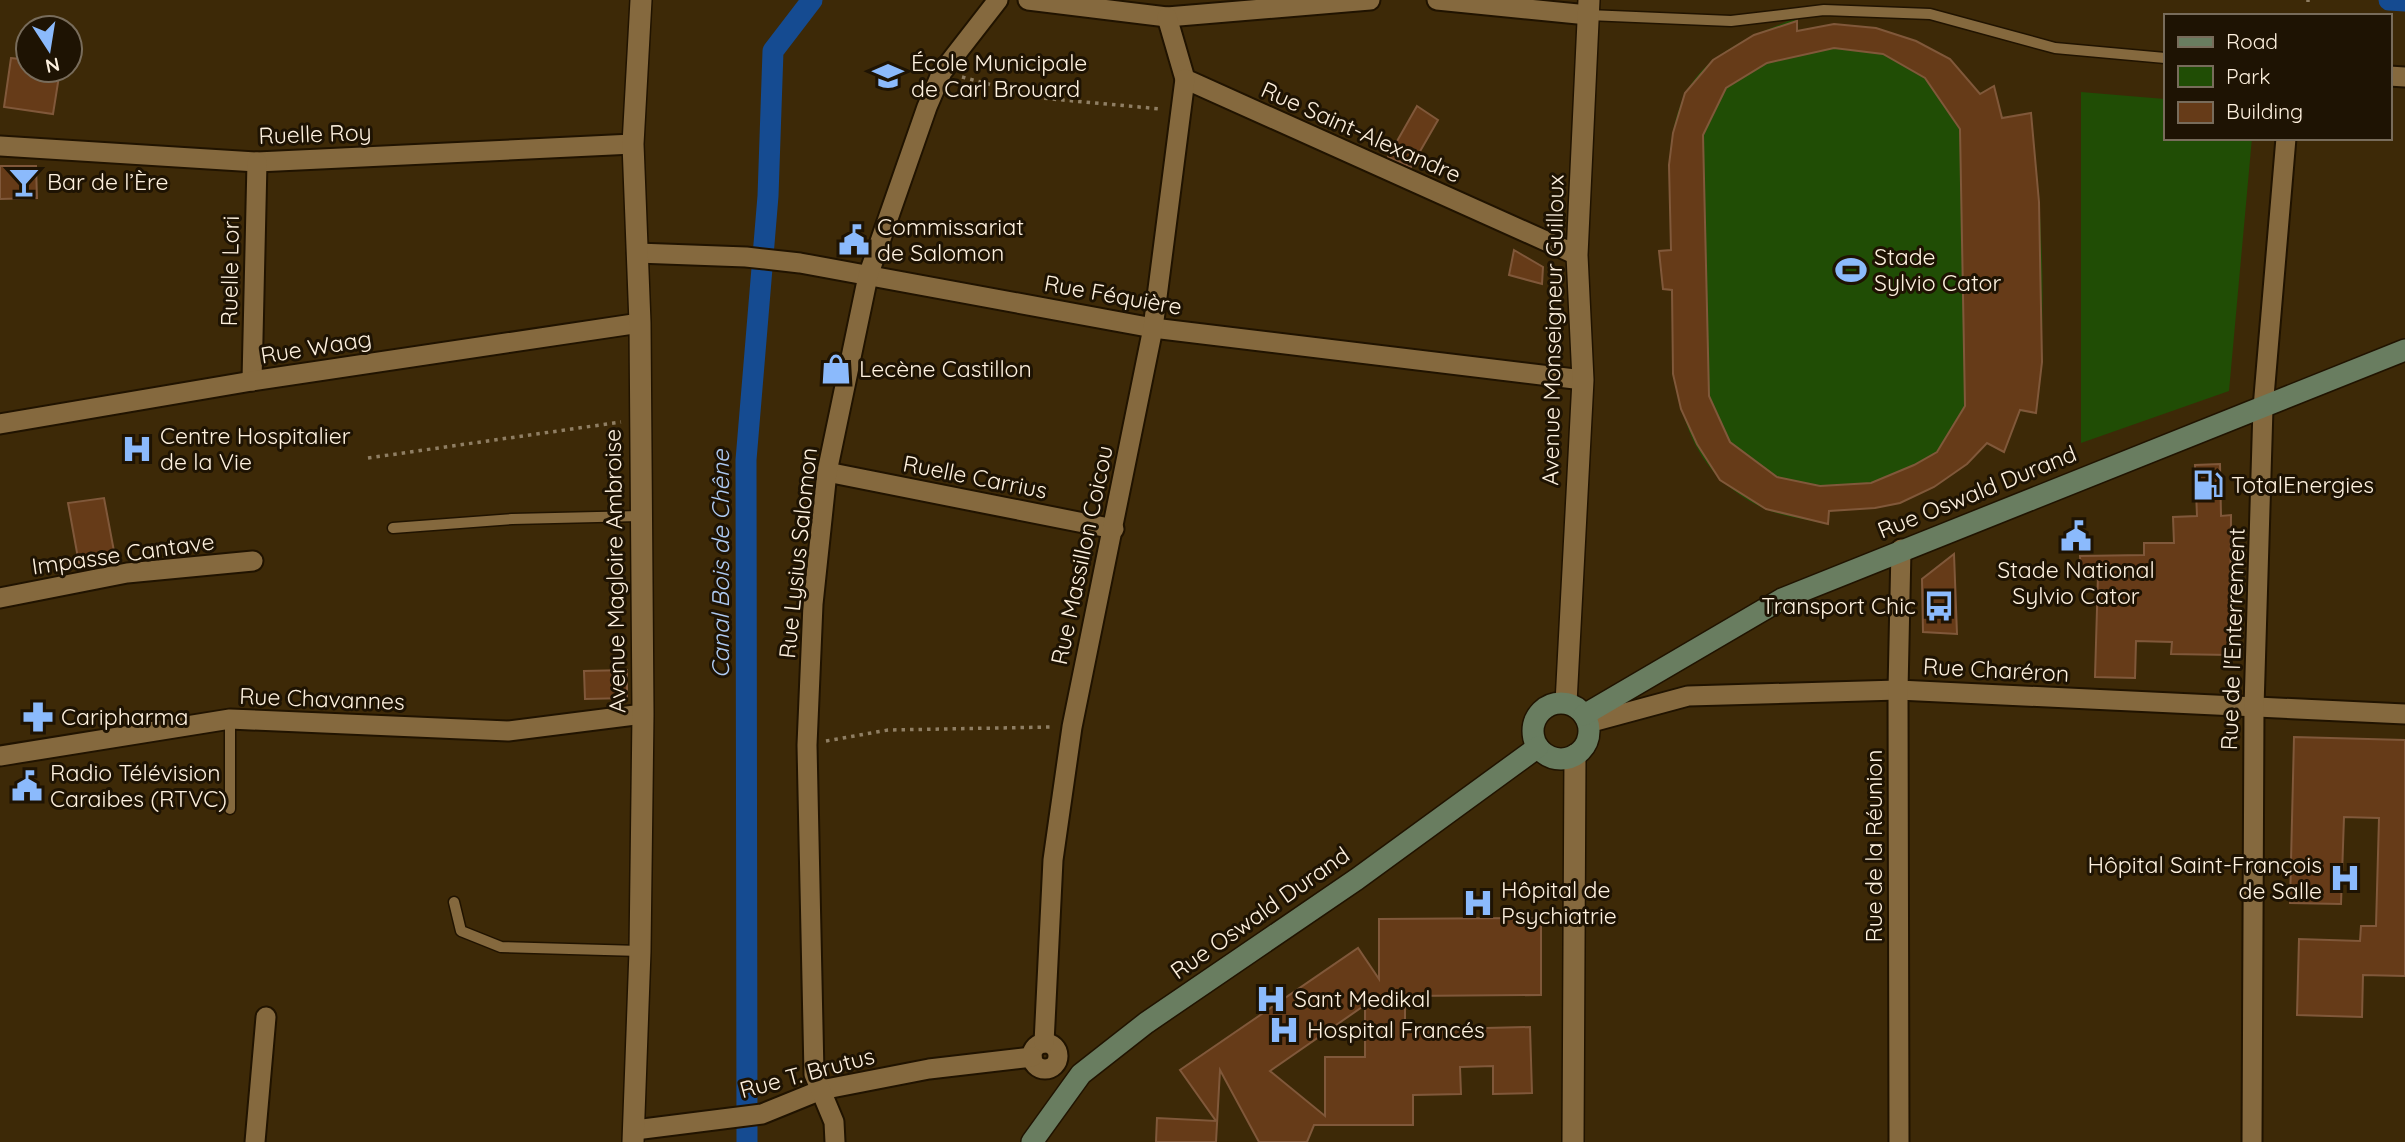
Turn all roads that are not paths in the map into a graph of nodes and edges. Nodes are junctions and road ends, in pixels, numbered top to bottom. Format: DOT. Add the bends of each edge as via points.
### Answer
graph roads {
  1 [pos="641,0"];
  2 [pos="998,0"];
  3 [pos="1028,0"];
  4 [pos="1370,0"];
  5 [pos="1437,0"];
  6 [pos="1589,7"];
  7 [pos="1167,17"];
  8 [pos="2164,58"];
  9 [pos="1185,79"];
  10 [pos="2286,140"];
  11 [pos="633,144"];
  12 [pos="0,146"];
  13 [pos="257,162"];
  14 [pos="637,253"];
  15 [pos="1577,255"];
  16 [pos="868,276"];
  17 [pos="640,323"];
  18 [pos="1153,328"];
  19 [pos="2405,350"];
  20 [pos="1583,380"];
  21 [pos="252,382"];
  22 [pos="2263,408"];
  23 [pos="0,424"];
  24 [pos="827,472"];
  25 [pos="640,516"];
  26 [pos="393,528"];
  27 [pos="1114,529"];
  28 [pos="1901,549"];
  29 [pos="253,561"];
  30 [pos="0,598"];
  31 [pos="1898,690"];
  32 [pos="2254,707"];
  33 [pos="643,714"];
  34 [pos="1579,714"];
  35 [pos="2405,714"];
  36 [pos="230,719"];
  37 [pos="1538,747"];
  38 [pos="1575,755"];
  39 [pos="0,756"];
  40 [pos="230,809"];
  41 [pos="454,902"];
  42 [pos="640,951"];
  43 [pos="266,1017"];
  44 [pos="1038,1050"];
  45 [pos="1081,1074"];
  46 [pos="821,1090"];
  47 [pos="634,1136"];
  48 [pos="255,1142"];
  49 [pos="835,1142"];
  50 [pos="1032,1142"];
  51 [pos="1573,1142"];
  52 [pos="1899,1142"];
  53 [pos="2252,1142"];
  1 -- 11 [label="street, Avenue Magloire Ambroise"];
  2 -- 16 [label="street, Rue Lysius Salomon" via="942,72"];
  3 -- 7 [label="street"];
  4 -- 7 [label="street"];
  5 -- 6 [label="street"];
  6 -- 8 [label="lane" via="1651,17 1731,21 1824,10 1930,14 2055,48"];
  6 -- 15 [label="street, Avenue Monseigneur Guilloux"];
  7 -- 9 [label="street"];
  9 -- 15 [label="street, Rue Saint-Alexandre"];
  9 -- 18 [label="street, Rue Massillon Coicou"];
  10 -- 22 [label="street, Rue de l'Enterrement"];
  11 -- 13 [label="street, Ruelle Roy"];
  11 -- 14 [label="street, Avenue Magloire Ambroise"];
  12 -- 13 [label="street, Ruelle Roy"];
  13 -- 21 [label="street, Ruelle Lori"];
  14 -- 16 [label="street, Rue Féquière" via="746,257"];
  14 -- 17 [label="street, Avenue Magloire Ambroise"];
  15 -- 20 [label="street, Avenue Monseigneur Guilloux"];
  16 -- 18 [label="street, Rue Féquière"];
  16 -- 24 [label="street, Rue Lysius Salomon"];
  17 -- 21 [label="street, Rue Waag"];
  17 -- 25 [label="street, Avenue Magloire Ambroise"];
  18 -- 20 [label="street, Rue Féquière"];
  18 -- 27 [label="street, Rue Massillon Coicou"];
  19 -- 22 [label="main road, Rue Oswald Durand"];
  20 -- 34 [label="street, Avenue Monseigneur Guilloux"];
  21 -- 23 [label="street, Rue Waag"];
  22 -- 28 [label="main road, Rue Oswald Durand"];
  22 -- 32 [label="street, Rue de l'Enterrement"];
  24 -- 27 [label="street, Ruelle Carrius"];
  24 -- 46 [label="street, Rue Lysius Salomon" via="813,604 807,745 812,1046 814,1074"];
  25 -- 26 [label="lane"];
  25 -- 33 [label="street, Avenue Magloire Ambroise"];
  27 -- 44 [label="street, Rue Massillon Coicou" via="1072,727 1052,860"];
  28 -- 31 [label="street, Rue de la Réunion"];
  28 -- 34 [label="main road, Rue Oswald Durand" via="1782,599"];
  29 -- 30 [label="street, Impasse Cantave" via="127,573"];
  31 -- 32 [label="street, Rue Charéron"];
  31 -- 34 [label="street, Rue Charéron" via="1688,696"];
  31 -- 52 [label="street, Rue de la Réunion"];
  32 -- 35 [label="street, Rue Charéron"];
  32 -- 53 [label="street, Rue de l'Enterrement"];
  33 -- 36 [label="street, Rue Chavannes" via="508,732"];
  33 -- 42 [label="street, Avenue Magloire Ambroise"];
  34 -- 37 [label="main road" via="1547,706 1535,720"];
  34 -- 38 [label="main road" via="1587,741"];
  36 -- 39 [label="street, Rue Chavannes"];
  36 -- 40 [label="lane"];
  37 -- 38 [label="main road" via="1551,757"];
  37 -- 45 [label="main road, Rue Oswald Durand" via="1357,879 1146,1023"];
  38 -- 51 [label="street"];
  41 -- 42 [label="lane" via="461,931 500,947"];
  42 -- 47 [label="street, Avenue Magloire Ambroise"];
  43 -- 48 [label="street"];
  44 -- 45 [label="street" via="1056,1048 1058,1061"];
  44 -- 46 [label="street, Rue T. Brutus"];
  45 -- 50 [label="main road, Rue Oswald Durand"];
  46 -- 47 [label="street, Rue T. Brutus" via="762,1114"];
  46 -- 49 [label="street, Rue Lysius Salomon" via="834,1122"];
}
